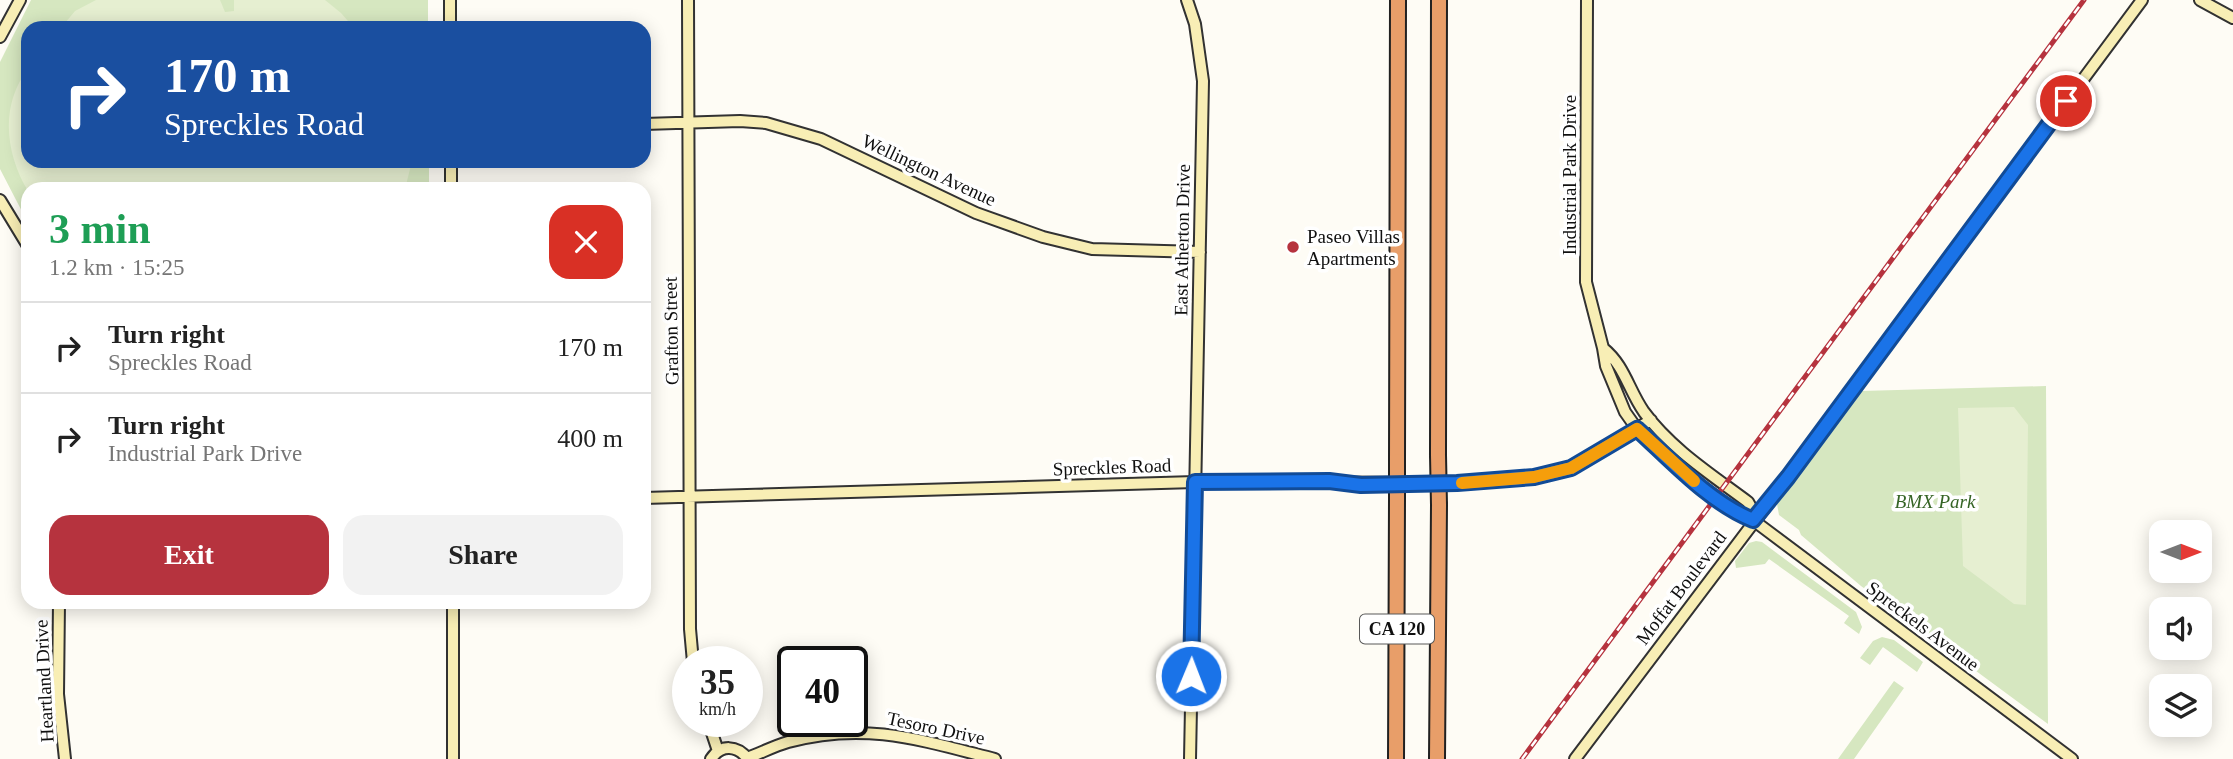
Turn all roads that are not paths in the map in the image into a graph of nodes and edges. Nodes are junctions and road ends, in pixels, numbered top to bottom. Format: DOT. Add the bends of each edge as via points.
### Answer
graph roads {
  1 [pos="20,0"];
  2 [pos="450,0"];
  3 [pos="688,0"];
  4 [pos="1187,0"];
  5 [pos="1398,0"];
  6 [pos="1439,0"];
  7 [pos="1587,0"];
  8 [pos="2142,0"];
  9 [pos="2200,0"];
  10 [pos="2233,18"];
  11 [pos="450,21"];
  12 [pos="0,37"];
  13 [pos="687,123"];
  14 [pos="651,124"];
  15 [pos="0,200"];
  16 [pos="21,234"];
  17 [pos="1200,252"];
  18 [pos="1603,348"];
  19 [pos="1651,421"];
  20 [pos="1637,429"];
  21 [pos="1195,482"];
  22 [pos="690,497"];
  23 [pos="651,498"];
  24 [pos="1753,520"];
  25 [pos="59,609"];
  26 [pos="453,609"];
  27 [pos="692,646"];
  28 [pos="711,737"];
  29 [pos="714,755"];
  30 [pos="65,759"];
  31 [pos="453,759"];
  32 [pos="748,759"];
  33 [pos="995,759"];
  34 [pos="1190,759"];
  35 [pos="1396,759"];
  36 [pos="1437,759"];
  37 [pos="1575,759"];
  38 [pos="2072,759"];
  1 -- 12 [label="street"];
  2 -- 11 [label="street"];
  3 -- 13 [label="street, Grafton Street"];
  4 -- 17 [label="street, East Atherton Drive" via="1203,81"];
  5 -- 35 [label="highway, CA 120, bridge"];
  6 -- 36 [label="highway, CA 120, bridge"];
  7 -- 18 [label="street, Industrial Park Drive" via="1586,282"];
  8 -- 24 [label="street, Moffat Boulevard"];
  9 -- 10 [label="street"];
  13 -- 14 [label="street, Wellington Avenue"];
  13 -- 17 [label="street, Wellington Avenue" via="740,121 801,132 976,213 1043,237 1092,249"];
  13 -- 22 [label="street, Grafton Street"];
  15 -- 16 [label="street"];
  17 -- 21 [label="street, East Atherton Drive"];
  18 -- 19 [label="street, Industrial Park Drive" via="1617,360"];
  18 -- 20 [label="street, Industrial Park Drive" via="1615,390"];
  19 -- 20 [label="street, Spreckles Road"];
  19 -- 24 [label="street, Industrial Park Drive" via="1688,457 1748,502"];
  20 -- 21 [label="street, Spreckles Road" via="1571,468 1534,477 1361,485"];
  20 -- 24 [label="street, Industrial Park Drive" via="1689,477"];
  21 -- 22 [label="street, Spreckles Road"];
  21 -- 34 [label="street, East Atherton Drive"];
  22 -- 23 [label="street, Spreckles Road"];
  22 -- 27 [label="street, Grafton Street"];
  24 -- 37 [label="street, Moffat Boulevard"];
  24 -- 38 [label="street, Spreckels Avenue"];
  25 -- 30 [label="street, Heartland Drive" via="58,694"];
  26 -- 31 [label="street"];
  28 -- 29 [label="street"];
  29 -- 32 [label="street" via="734,748"];
  32 -- 33 [label="street, Tesoro Drive" via="785,743 851,732 923,740"];
}
